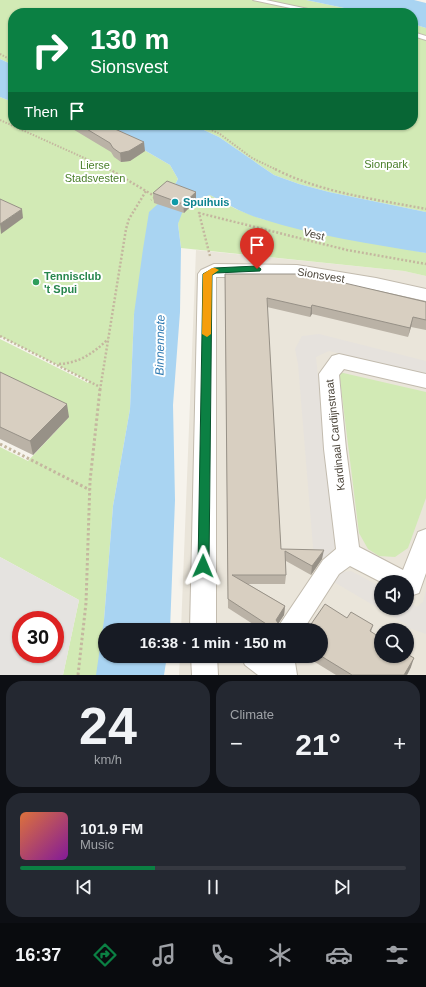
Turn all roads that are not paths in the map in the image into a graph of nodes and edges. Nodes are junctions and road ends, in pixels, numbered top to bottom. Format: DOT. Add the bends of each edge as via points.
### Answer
graph roads {
  1 [pos="256,0"];
  2 [pos="298,8"];
  3 [pos="426,296"];
  4 [pos="426,381"];
  5 [pos="426,539"];
  6 [pos="348,553"];
  7 [pos="390,575"];
  8 [pos="413,575"];
  9 [pos="207,623"];
  10 [pos="294,623"];
  11 [pos="204,663"];
  12 [pos="264,663"];
  13 [pos="282,663"];
  14 [pos="205,675"];
  15 [pos="276,675"];
  16 [pos="284,675"];
  1 -- 2 [label="lane"];
  3 -- 9 [label="street, Sionsvest" via="376,284 297,271 214,270 207,274"];
  4 -- 6 [label="street, Kardinaal Cardijnstraat" via="339,361 329,374"];
  5 -- 8 [label="street"];
  6 -- 7 [label="street"];
  6 -- 10 [label="street" via="331,568"];
  11 -- 14 [label="street"];
  12 -- 15 [label="street"];
  13 -- 16 [label="street"];
}
